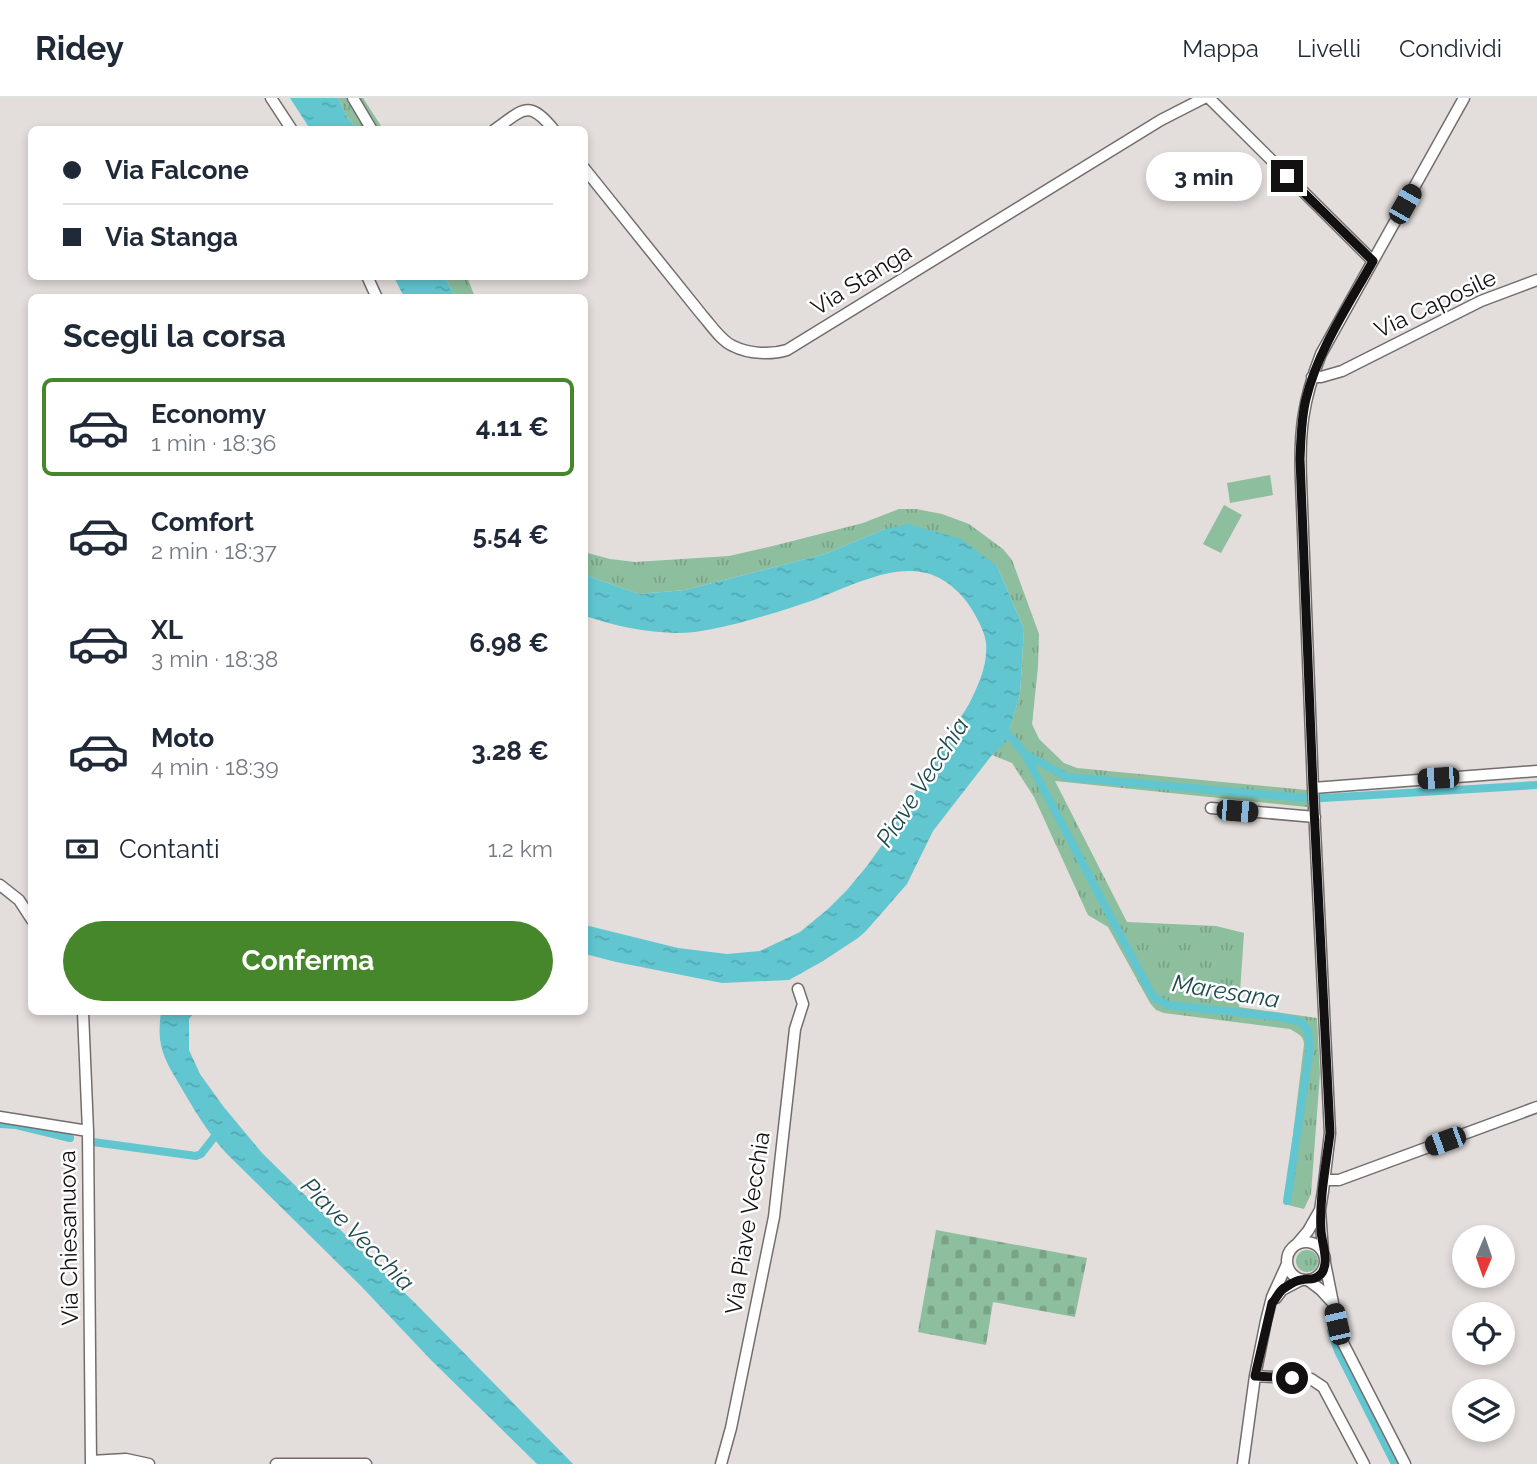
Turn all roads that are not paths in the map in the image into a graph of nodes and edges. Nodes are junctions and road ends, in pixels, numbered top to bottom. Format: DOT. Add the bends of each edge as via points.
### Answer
graph roads {
  1 [pos="271,98"];
  2 [pos="353,98"];
  3 [pos="1207,98"];
  4 [pos="1464,98"];
  5 [pos="289,126"];
  6 [pos="370,126"];
  7 [pos="501,126"];
  8 [pos="551,126"];
  9 [pos="588,173"];
  10 [pos="1373,261"];
  11 [pos="1537,280"];
  12 [pos="1312,377"];
  13 [pos="1537,771"];
  14 [pos="1313,791"];
  15 [pos="1211,808"];
  16 [pos="1315,811"];
  17 [pos="0,886"];
  18 [pos="28,914"];
  19 [pos="798,989"];
  20 [pos="83,1015"];
  21 [pos="1537,1107"];
  22 [pos="0,1117"];
  23 [pos="88,1131"];
  24 [pos="1325,1180"];
  25 [pos="1320,1210"];
  26 [pos="1297,1244"];
  27 [pos="1324,1258"];
  28 [pos="1287,1264"];
  29 [pos="1304,1280"];
  30 [pos="1272,1303"];
  31 [pos="1332,1303"];
  32 [pos="1255,1376"];
  33 [pos="91,1462"];
  34 [pos="149,1464"];
  35 [pos="276,1464"];
  36 [pos="366,1464"];
  37 [pos="721,1464"];
  38 [pos="1243,1464"];
  39 [pos="1364,1464"];
  40 [pos="1405,1464"];
  1 -- 5 [label="street"];
  2 -- 6 [label="street"];
  3 -- 9 [label="street, Via Stanga" via="1161,120 787,350 773,354 732,346 719,334"];
  3 -- 10 [label="street, Via Stanga"];
  4 -- 10 [label="street, Via Caposile"];
  7 -- 8 [label="street" via="535,110"];
  10 -- 12 [label="street, Via Caposile"];
  11 -- 12 [label="street, Via Caposile" via="1481,301 1342,371"];
  12 -- 14 [label="street, Via Caposile" via="1302,418 1300,459"];
  13 -- 14 [label="street"];
  14 -- 16 [label="street, Via Caposile"];
  15 -- 16 [label="street"];
  16 -- 24 [label="street, Via Caposile" via="1330,1133"];
  17 -- 18 [label="street"];
  19 -- 37 [label="street, Via Piave Vecchia" via="803,1004 795,1029 774,1217"];
  20 -- 23 [label="street, Via Chiesanuova"];
  21 -- 24 [label="street" via="1339,1180"];
  22 -- 23 [label="street"];
  23 -- 33 [label="street, Via Chiesanuova"];
  24 -- 25 [label="street, Via Caposile"];
  25 -- 26 [label="street, Via Caposile"];
  25 -- 27 [label="street, Via Caposile"];
  26 -- 27 [label="street" via="1320,1247"];
  26 -- 28 [label="street" via="1289,1252"];
  27 -- 29 [label="street" via="1319,1275"];
  27 -- 31 [label="street, Via Caposile"];
  28 -- 29 [label="street" via="1292,1274"];
  28 -- 30 [label="street"];
  29 -- 30 [label="street" via="1282,1290"];
  29 -- 31 [label="street"];
  30 -- 32 [label="street"];
  31 -- 40 [label="street, Via Caposile" via="1343,1343"];
  32 -- 38 [label="street"];
  32 -- 39 [label="street" via="1318,1382"];
  33 -- 34 [label="street" via="126,1459"];
  35 -- 36 [label="street"];
}
